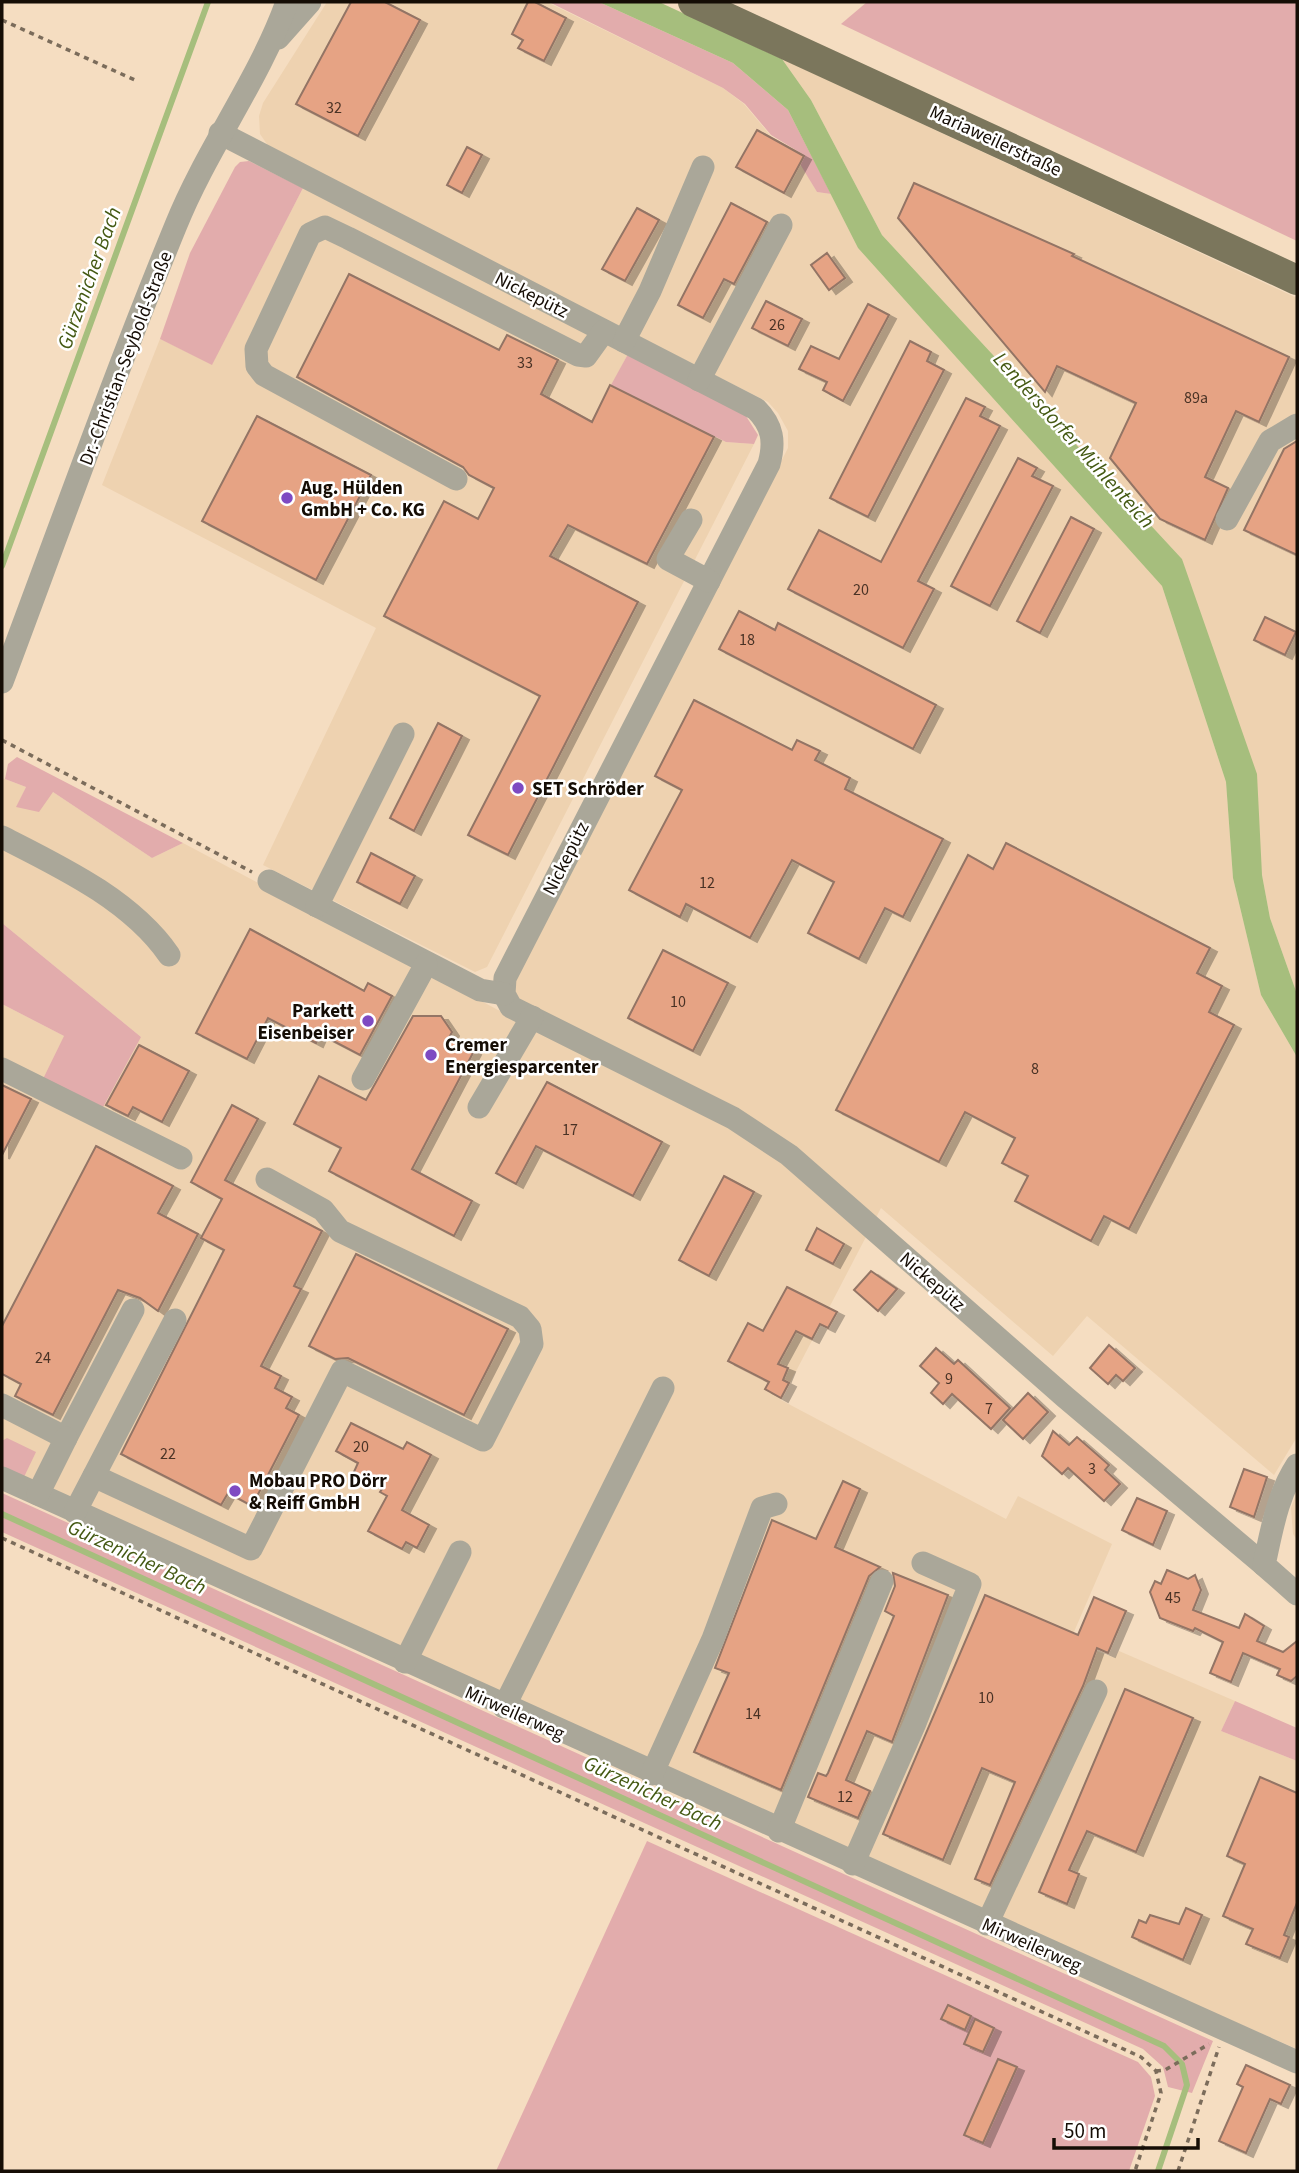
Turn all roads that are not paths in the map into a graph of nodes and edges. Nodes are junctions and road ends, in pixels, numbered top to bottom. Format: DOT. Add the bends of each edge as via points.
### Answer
graph roads {
  1 [pos="287,2"];
  2 [pos="310,2"];
  3 [pos="693,2"];
  4 [pos="271,45"];
  5 [pos="220,133"];
  6 [pos="703,167"];
  7 [pos="364,207"];
  8 [pos="781,225"];
  9 [pos="348,238"];
  10 [pos="1297,280"];
  11 [pos="614,336"];
  12 [pos="699,380"];
  13 [pos="1297,425"];
  14 [pos="456,478"];
  15 [pos="1227,519"];
  16 [pos="691,520"];
  17 [pos="709,581"];
  18 [pos="2,682"];
  19 [pos="403,734"];
  20 [pos="2,836"];
  21 [pos="269,881"];
  22 [pos="317,906"];
  23 [pos="169,955"];
  24 [pos="426,964"];
  25 [pos="504,994"];
  26 [pos="532,1017"];
  27 [pos="2,1069"];
  28 [pos="363,1079"];
  29 [pos="479,1107"];
  30 [pos="181,1158"];
  31 [pos="267,1179"];
  32 [pos="133,1311"];
  33 [pos="175,1320"];
  34 [pos="663,1388"];
  35 [pos="2,1405"];
  36 [pos="66,1438"];
  37 [pos="1297,1465"];
  38 [pos="94,1476"];
  39 [pos="2,1478"];
  40 [pos="37,1494"];
  41 [pos="775,1504"];
  42 [pos="75,1512"];
  43 [pos="460,1552"];
  44 [pos="923,1563"];
  45 [pos="1264,1565"];
  46 [pos="881,1581"];
  47 [pos="1297,1594"];
  48 [pos="405,1662"];
  49 [pos="1096,1690"];
  50 [pos="504,1707"];
  51 [pos="652,1774"];
  52 [pos="779,1831"];
  53 [pos="853,1864"];
  54 [pos="987,1924"];
  55 [pos="1297,2062"];
  1 -- 4 [label="street, Dr.-Christian-Seybold-Straße"];
  2 -- 4 [label="street, Dr.-Christian-Seybold-Straße"];
  3 -- 10 [label="main road, Mariaweilerstraße"];
  4 -- 5 [label="street, Dr.-Christian-Seybold-Straße"];
  5 -- 7 [label="street, Nickepütz"];
  5 -- 18 [label="street, Dr.-Christian-Seybold-Straße" via="177,223"];
  6 -- 11 [label="street" via="650,291"];
  7 -- 9 [label="street"];
  7 -- 11 [label="street, Nickepütz"];
  8 -- 12 [label="street"];
  9 -- 11 [label="street" via="578,355 586,356"];
  9 -- 14 [label="street" via="325,227 310,234 256,349 257,366 264,375"];
  11 -- 12 [label="street, Nickepütz"];
  12 -- 17 [label="street, Nickepütz" via="756,409 772,430 773,449"];
  13 -- 15 [label="street" via="1270,441"];
  16 -- 17 [label="street" via="668,559"];
  17 -- 25 [label="street, Nickepütz" via="557,873 505,978"];
  19 -- 22 [label="street"];
  20 -- 23 [label="street" via="121,907 156,935"];
  21 -- 22 [label="street"];
  22 -- 24 [label="street"];
  24 -- 25 [label="street" via="480,990"];
  24 -- 28 [label="street"];
  25 -- 26 [label="street, Nickepütz" via="511,1007"];
  26 -- 29 [label="street"];
  26 -- 45 [label="street, Nickepütz" via="733,1118 789,1155"];
  27 -- 30 [label="street"];
  31 -- 38 [label="street" via="323,1210 340,1231 520,1317 530,1329 532,1344 483,1440 342,1371 251,1549"];
  32 -- 36 [label="street"];
  33 -- 38 [label="street"];
  34 -- 50 [label="street"];
  35 -- 36 [label="street"];
  36 -- 40 [label="street"];
  37 -- 45 [label="street" via="1275,1510"];
  38 -- 42 [label="street"];
  39 -- 40 [label="street, Mirweilerweg"];
  40 -- 42 [label="street, Mirweilerweg"];
  41 -- 51 [label="street" via="762,1508 713,1639"];
  42 -- 48 [label="street, Mirweilerweg"];
  43 -- 48 [label="street"];
  44 -- 53 [label="street" via="970,1584"];
  45 -- 47 [label="street, Nickepütz"];
  46 -- 52 [label="street"];
  48 -- 50 [label="street, Mirweilerweg"];
  49 -- 54 [label="street"];
  50 -- 51 [label="street, Mirweilerweg"];
  51 -- 52 [label="street, Mirweilerweg"];
  52 -- 53 [label="street, Mirweilerweg"];
  53 -- 54 [label="street, Mirweilerweg"];
  54 -- 55 [label="street, Mirweilerweg"];
}
